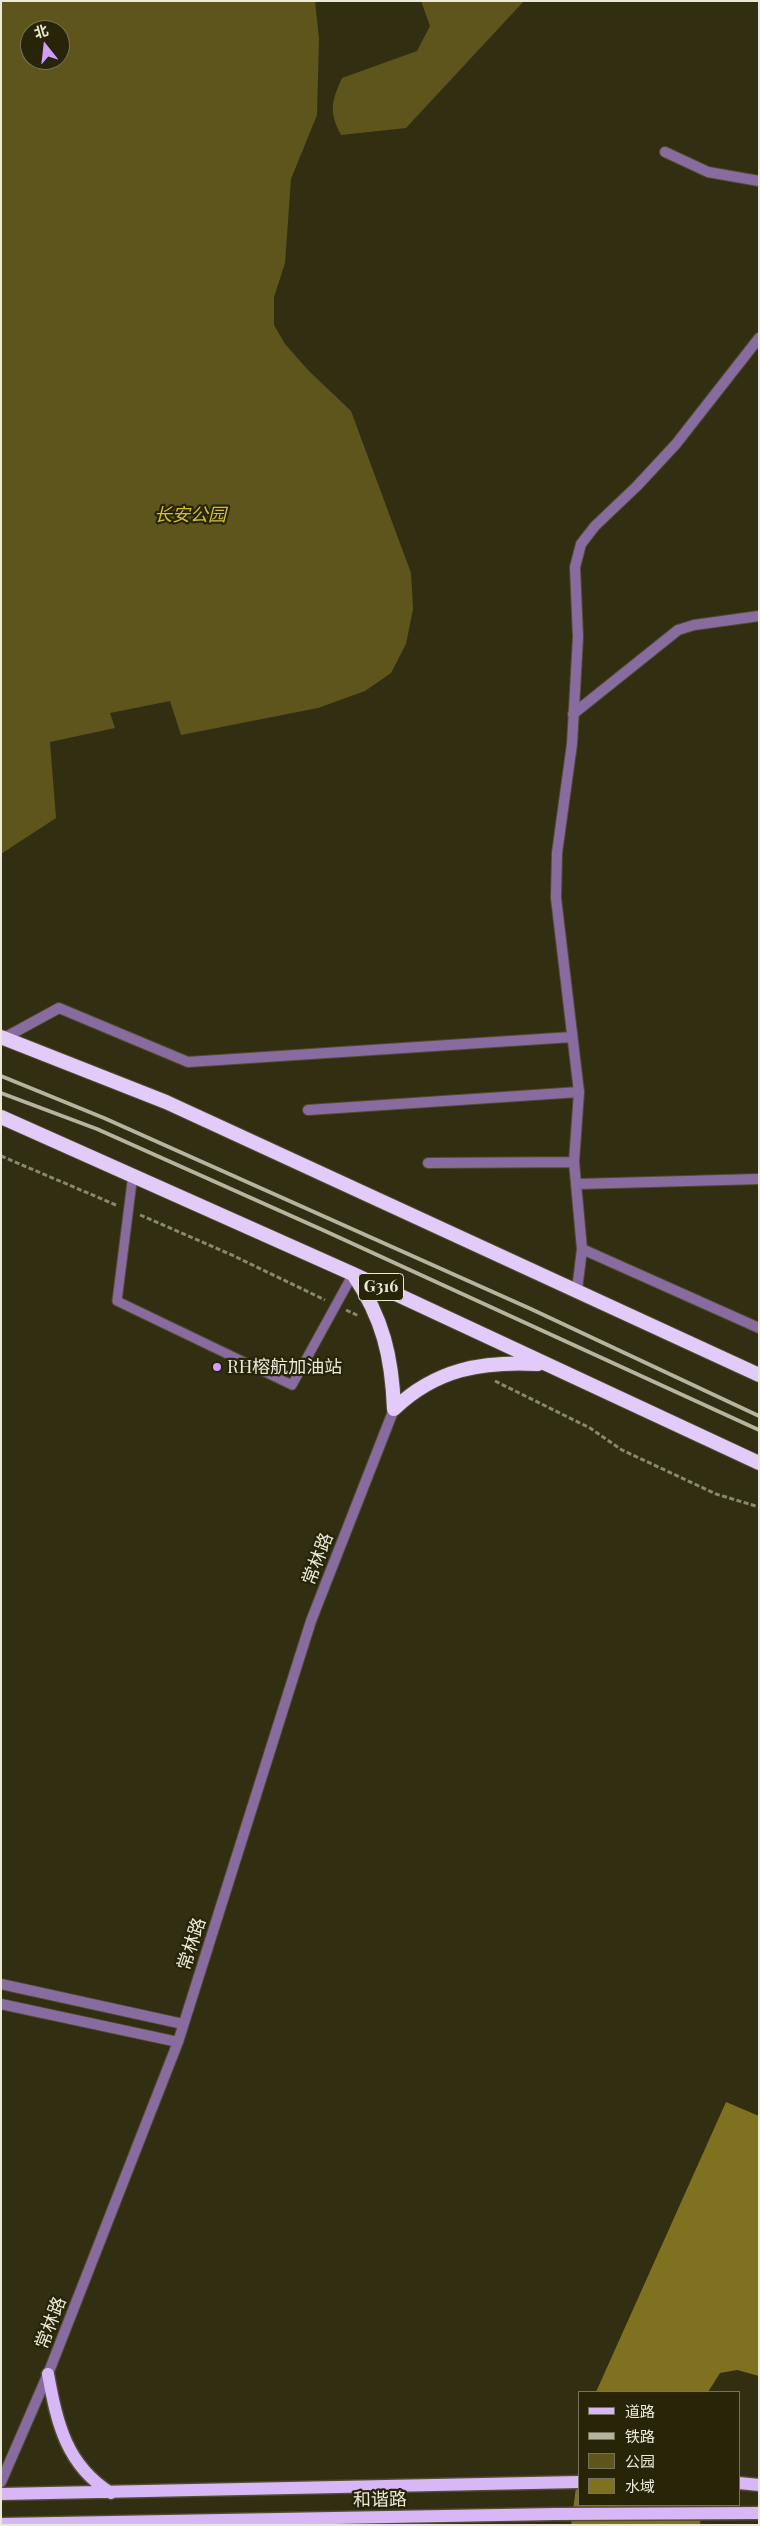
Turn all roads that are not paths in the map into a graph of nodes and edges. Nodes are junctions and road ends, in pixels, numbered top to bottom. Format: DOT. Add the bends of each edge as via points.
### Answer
graph roads {
  1 [pos="665,152"];
  2 [pos="759,181"];
  3 [pos="759,338"];
  4 [pos="759,616"];
  5 [pos="573,714"];
  6 [pos="572,1037"];
  7 [pos="2,1038"];
  8 [pos="579,1092"];
  9 [pos="308,1110"];
  10 [pos="1,1117"];
  11 [pos="574,1162"];
  12 [pos="428,1163"];
  13 [pos="133,1174"];
  14 [pos="759,1179"];
  15 [pos="578,1184"];
  16 [pos="582,1249"];
  17 [pos="353,1274"];
  18 [pos="577,1290"];
  19 [pos="759,1328"];
  20 [pos="547,1365"];
  21 [pos="759,1374"];
  22 [pos="394,1410"];
  23 [pos="759,1463"];
  24 [pos="1,1984"];
  25 [pos="1,2004"];
  26 [pos="183,2024"];
  27 [pos="178,2042"];
  28 [pos="48,2374"];
  29 [pos="1,2482"];
  30 [pos="578,2482"];
  31 [pos="740,2483"];
  32 [pos="759,2485"];
  33 [pos="111,2493"];
  34 [pos="1,2494"];
  35 [pos="759,2513"];
  36 [pos="1,2524"];
  1 -- 2 [label="street" via="708,172"];
  3 -- 5 [label="street" via="676,444 638,486 594,526 581,544 575,567 578,636"];
  4 -- 5 [label="street" via="678,630"];
  5 -- 6 [label="street" via="557,853 556,898"];
  6 -- 7 [label="street" via="188,1062 59,1008"];
  6 -- 8 [label="street"];
  7 -- 18 [label="highway" via="166,1102"];
  8 -- 9 [label="street"];
  8 -- 11 [label="street"];
  10 -- 13 [label="highway, G316"];
  11 -- 12 [label="street"];
  11 -- 15 [label="street"];
  13 -- 17 [label="highway, G316"];
  13 -- 17 [label="lane" via="117,1301 292,1385"];
  14 -- 15 [label="street"];
  15 -- 16 [label="street"];
  16 -- 18 [label="street"];
  16 -- 19 [label="street"];
  17 -- 20 [label="highway, G316"];
  17 -- 22 [label="highway" via="369,1298 380,1326 392,1372"];
  18 -- 21 [label="highway"];
  20 -- 22 [label="highway" via="484,1364 459,1370 408,1396"];
  20 -- 23 [label="highway, G316"];
  22 -- 26 [label="street, 常林路" via="311,1620"];
  24 -- 26 [label="street"];
  25 -- 27 [label="street"];
  26 -- 27 [label="street, 常林路"];
  27 -- 28 [label="street, 常林路"];
  28 -- 29 [label="street, 常林路"];
  28 -- 33 [label="main road" via="62,2436 80,2468"];
  30 -- 33 [label="main road, 和谐路"];
  31 -- 32 [label="main road"];
  33 -- 34 [label="main road, 和谐路"];
  35 -- 36 [label="main road, 和谐路"];
}
